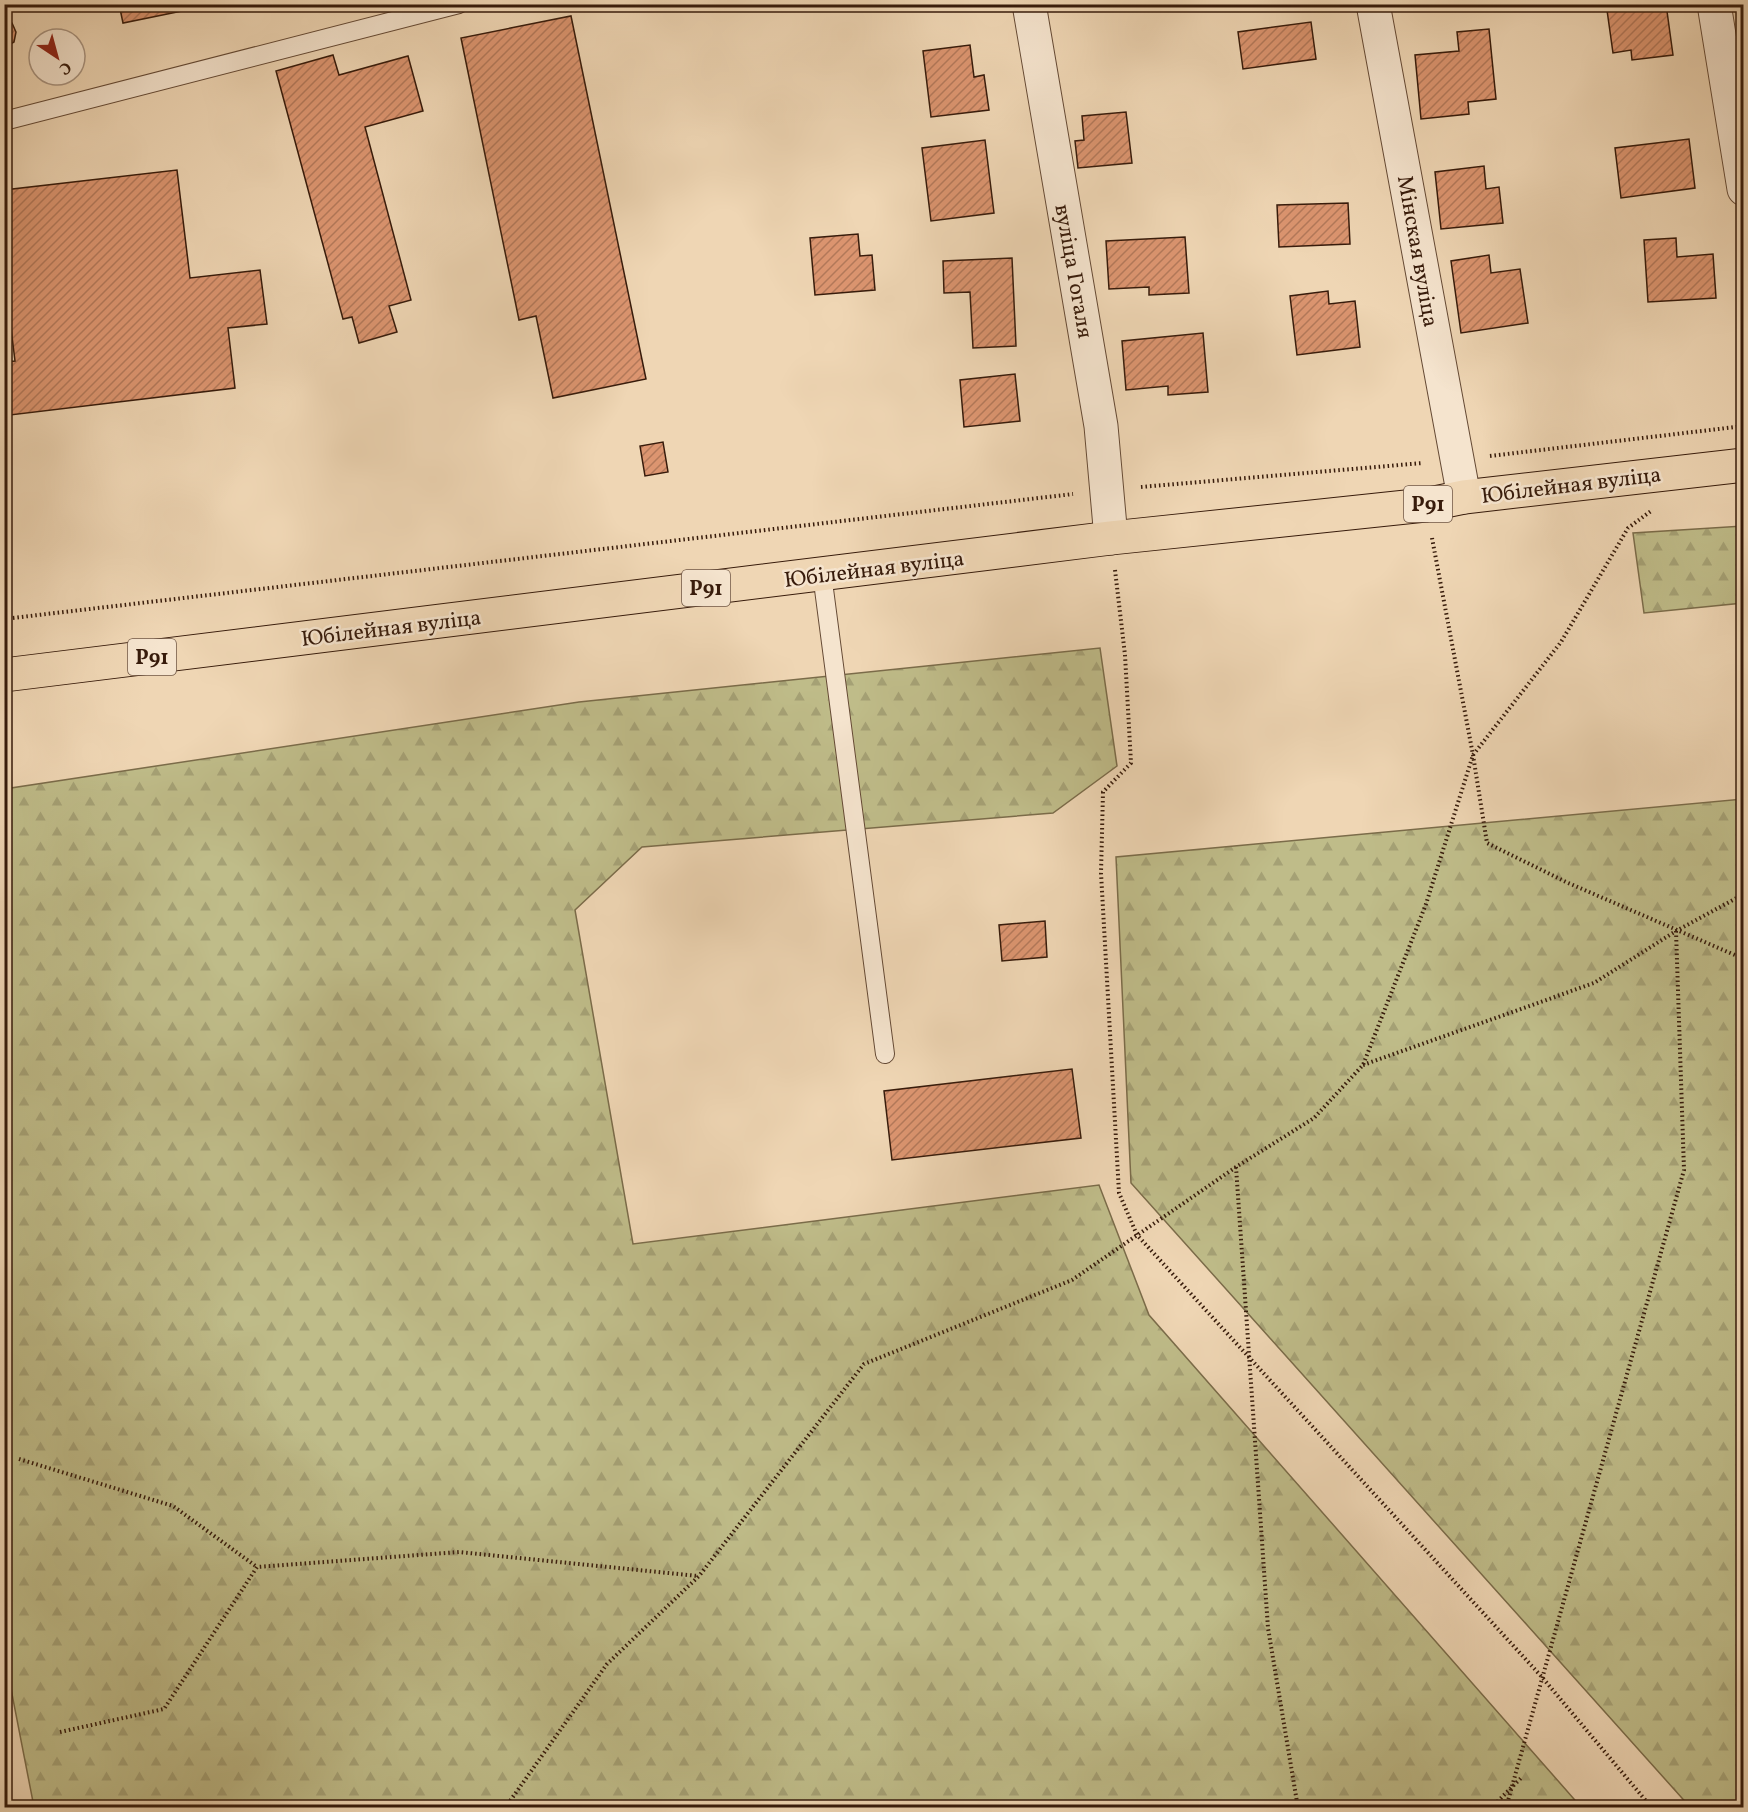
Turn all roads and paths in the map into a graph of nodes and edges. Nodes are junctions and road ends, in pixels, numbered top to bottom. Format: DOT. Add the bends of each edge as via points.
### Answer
graph roads {
  1 [pos="459,4"];
  2 [pos="1029,4"];
  3 [pos="1373,4"];
  4 [pos="1714,4"];
  5 [pos="4,121"];
  6 [pos="1743,189"];
  7 [pos="1743,465"];
  8 [pos="1107,490"];
  9 [pos="1464,497"];
  10 [pos="1425,505"];
  11 [pos="1655,508"];
  12 [pos="1111,538"];
  13 [pos="822,574"];
  14 [pos="4,619"];
  15 [pos="4,675"];
  16 [pos="1473,755"];
  17 [pos="1743,894"];
  18 [pos="1676,931"];
  19 [pos="1743,959"];
  20 [pos="885,1054"];
  21 [pos="1363,1065"];
  22 [pos="1236,1167"];
  23 [pos="1137,1235"];
  24 [pos="1250,1359"];
  25 [pos="19,1459"];
  26 [pos="257,1567"];
  27 [pos="699,1576"];
  28 [pos="1541,1676"];
  29 [pos="60,1732"];
  30 [pos="1521,1778"];
  31 [pos="1512,1787"];
  32 [pos="505,1808"];
  33 [pos="1298,1808"];
  34 [pos="1491,1808"];
  35 [pos="1506,1808"];
  36 [pos="1652,1808"];
  1 -- 5 [label="lane"];
  2 -- 8 [label="street, вуліца Гогаля" via="1101,426"];
  3 -- 9 [label="street, Мінская вуліца"];
  4 -- 6 [label="street"];
  7 -- 9 [label="main road, Юбілейная вуліца / Р91"];
  8 -- 12 [label="street, вуліца Гогаля"];
  8 -- 14 [label="path"];
  9 -- 10 [label="main road, Юбілейная вуліца / Р91"];
  10 -- 12 [label="main road, Юбілейная вуліца / Р91"];
  10 -- 16 [label="path"];
  11 -- 16 [label="path" via="1628,528 1561,642"];
  12 -- 13 [label="main road, Юбілейная вуліца / Р91"];
  12 -- 23 [label="path" via="1125,655 1131,763 1103,792 1101,873 1119,1193"];
  13 -- 15 [label="main road, Юбілейная вуліца / Р91"];
  13 -- 20 [label="lane"];
  16 -- 18 [label="path" via="1487,843"];
  16 -- 21 [label="path" via="1426,904"];
  17 -- 18 [label="path"];
  18 -- 19 [label="path"];
  18 -- 21 [label="path" via="1594,983"];
  18 -- 28 [label="path" via="1684,1170"];
  21 -- 22 [label="path" via="1314,1118"];
  22 -- 23 [label="path"];
  22 -- 24 [label="path"];
  23 -- 24 [label="path"];
  23 -- 27 [label="path" via="1072,1280 864,1364"];
  24 -- 28 [label="path"];
  24 -- 33 [label="path" via="1268,1628"];
  25 -- 26 [label="path" via="173,1506"];
  26 -- 27 [label="path" via="459,1552"];
  26 -- 29 [label="path" via="164,1709"];
  27 -- 32 [label="path" via="607,1664"];
  28 -- 31 [label="path"];
  28 -- 36 [label="path"];
  30 -- 31 [label="path"];
  31 -- 34 [label="path"];
  31 -- 35 [label="path"];
}
